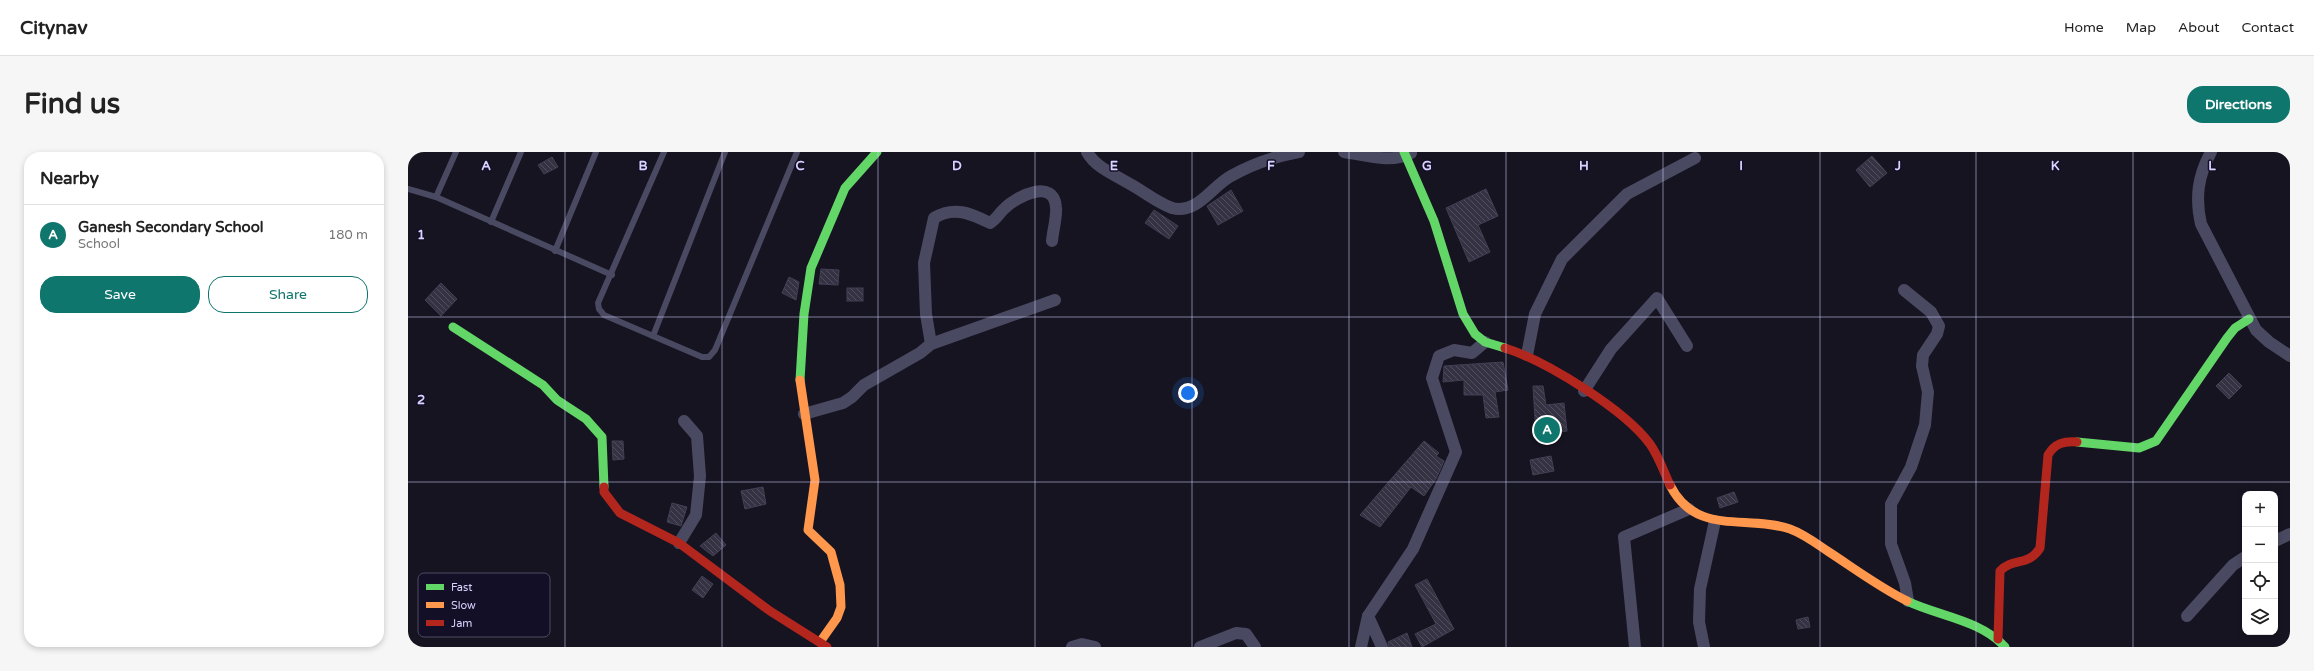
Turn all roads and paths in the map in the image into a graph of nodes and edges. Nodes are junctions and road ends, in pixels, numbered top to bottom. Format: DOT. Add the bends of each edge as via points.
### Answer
graph roads {
  1 [pos="456,152"];
  2 [pos="521,152"];
  3 [pos="596,152"];
  4 [pos="664,152"];
  5 [pos="726,152"];
  6 [pos="797,152"];
  7 [pos="877,152"];
  8 [pos="1087,152"];
  9 [pos="1299,152"];
  10 [pos="1344,152"];
  11 [pos="2211,152"];
  12 [pos="1408,153"];
  13 [pos="1695,158"];
  14 [pos="408,189"];
  15 [pos="436,197"];
  16 [pos="491,222"];
  17 [pos="1052,241"];
  18 [pos="554,251"];
  19 [pos="612,275"];
  20 [pos="1904,290"];
  21 [pos="1055,300"];
  22 [pos="2248,319"];
  23 [pos="453,327"];
  24 [pos="653,336"];
  25 [pos="1485,342"];
  26 [pos="931,344"];
  27 [pos="1687,346"];
  28 [pos="1527,355"];
  29 [pos="2290,356"];
  30 [pos="1584,391"];
  31 [pos="804,414"];
  32 [pos="684,421"];
  33 [pos="1689,509"];
  34 [pos="1715,521"];
  35 [pos="2290,534"];
  36 [pos="2278,540"];
  37 [pos="680,543"];
  38 [pos="2242,559"];
  39 [pos="1908,601"];
  40 [pos="1368,616"];
  41 [pos="2187,616"];
  42 [pos="1998,639"];
  43 [pos="824,644"];
  44 [pos="1072,647"];
  45 [pos="1096,647"];
  46 [pos="1200,647"];
  47 [pos="1255,647"];
  48 [pos="1361,647"];
  49 [pos="1382,647"];
  50 [pos="1635,647"];
  51 [pos="1704,647"];
  52 [pos="2005,647"];
  1 -- 15 [label="lane"];
  2 -- 16 [label="lane"];
  3 -- 18 [label="lane"];
  4 -- 19 [label="lane"];
  5 -- 24 [label="lane"];
  6 -- 24 [label="lane" via="715,350 709,357 702,357"];
  7 -- 31 [label="street" via="845,188 811,268 804,314 800,377"];
  8 -- 9 [label="street" via="1093,162 1173,208 1188,208 1197,204 1230,176 1274,157"];
  10 -- 12 [label="street" via="1382,158"];
  11 -- 22 [label="street" via="2198,185 2197,207 2201,224"];
  12 -- 25 [label="street" via="1434,221 1463,314 1475,334"];
  13 -- 28 [label="street" via="1627,194 1562,259 1535,314"];
  14 -- 15 [label="lane"];
  15 -- 16 [label="lane"];
  16 -- 18 [label="lane"];
  17 -- 26 [label="street" via="1056,206 1050,194 1043,190 1026,194 1004,208 990,223 969,212 943,213 934,218 924,263 926,314"];
  18 -- 19 [label="lane"];
  19 -- 24 [label="lane" via="598,303 599,309 604,315"];
  20 -- 39 [label="street" via="1931,312 1939,326 1937,334 1923,355 1922,366 1928,392 1925,425 1911,467 1891,504 1891,544 1905,583"];
  21 -- 26 [label="street"];
  22 -- 29 [label="street" via="2268,342"];
  22 -- 42 [label="street" via="2234,328 2156,441 2139,448 2068,441 2053,446 2048,455 2040,548 2030,562 2011,562 2004,565 2000,571"];
  23 -- 37 [label="street" via="543,385 557,400 586,419 602,438 606,495 623,515"];
  25 -- 28 [label="street"];
  25 -- 40 [label="street" via="1472,352 1454,350 1439,356 1432,378 1456,452 1413,549"];
  26 -- 31 [label="street" via="864,385 843,403"];
  27 -- 30 [label="street" via="1657,298 1611,349"];
  28 -- 30 [label="street"];
  30 -- 33 [label="street" via="1614,408 1638,429 1661,462 1673,490"];
  31 -- 43 [label="street" via="815,480 808,530 831,552 840,585 841,607"];
  32 -- 37 [label="street" via="697,436 700,476 696,515"];
  33 -- 34 [label="street"];
  33 -- 50 [label="street" via="1624,537"];
  34 -- 39 [label="street" via="1789,529 1821,545 1875,584"];
  34 -- 51 [label="street" via="1700,589 1699,622"];
  35 -- 36 [label="street"];
  37 -- 43 [label="street" via="770,611"];
  38 -- 41 [label="street" via="2233,564"];
  39 -- 42 [label="street" via="1978,627"];
  40 -- 48 [label="street"];
  40 -- 49 [label="street"];
  42 -- 52 [label="street"];
  44 -- 45 [label="street" via="1082,644"];
  46 -- 47 [label="street" via="1236,632 1246,634"];
}
